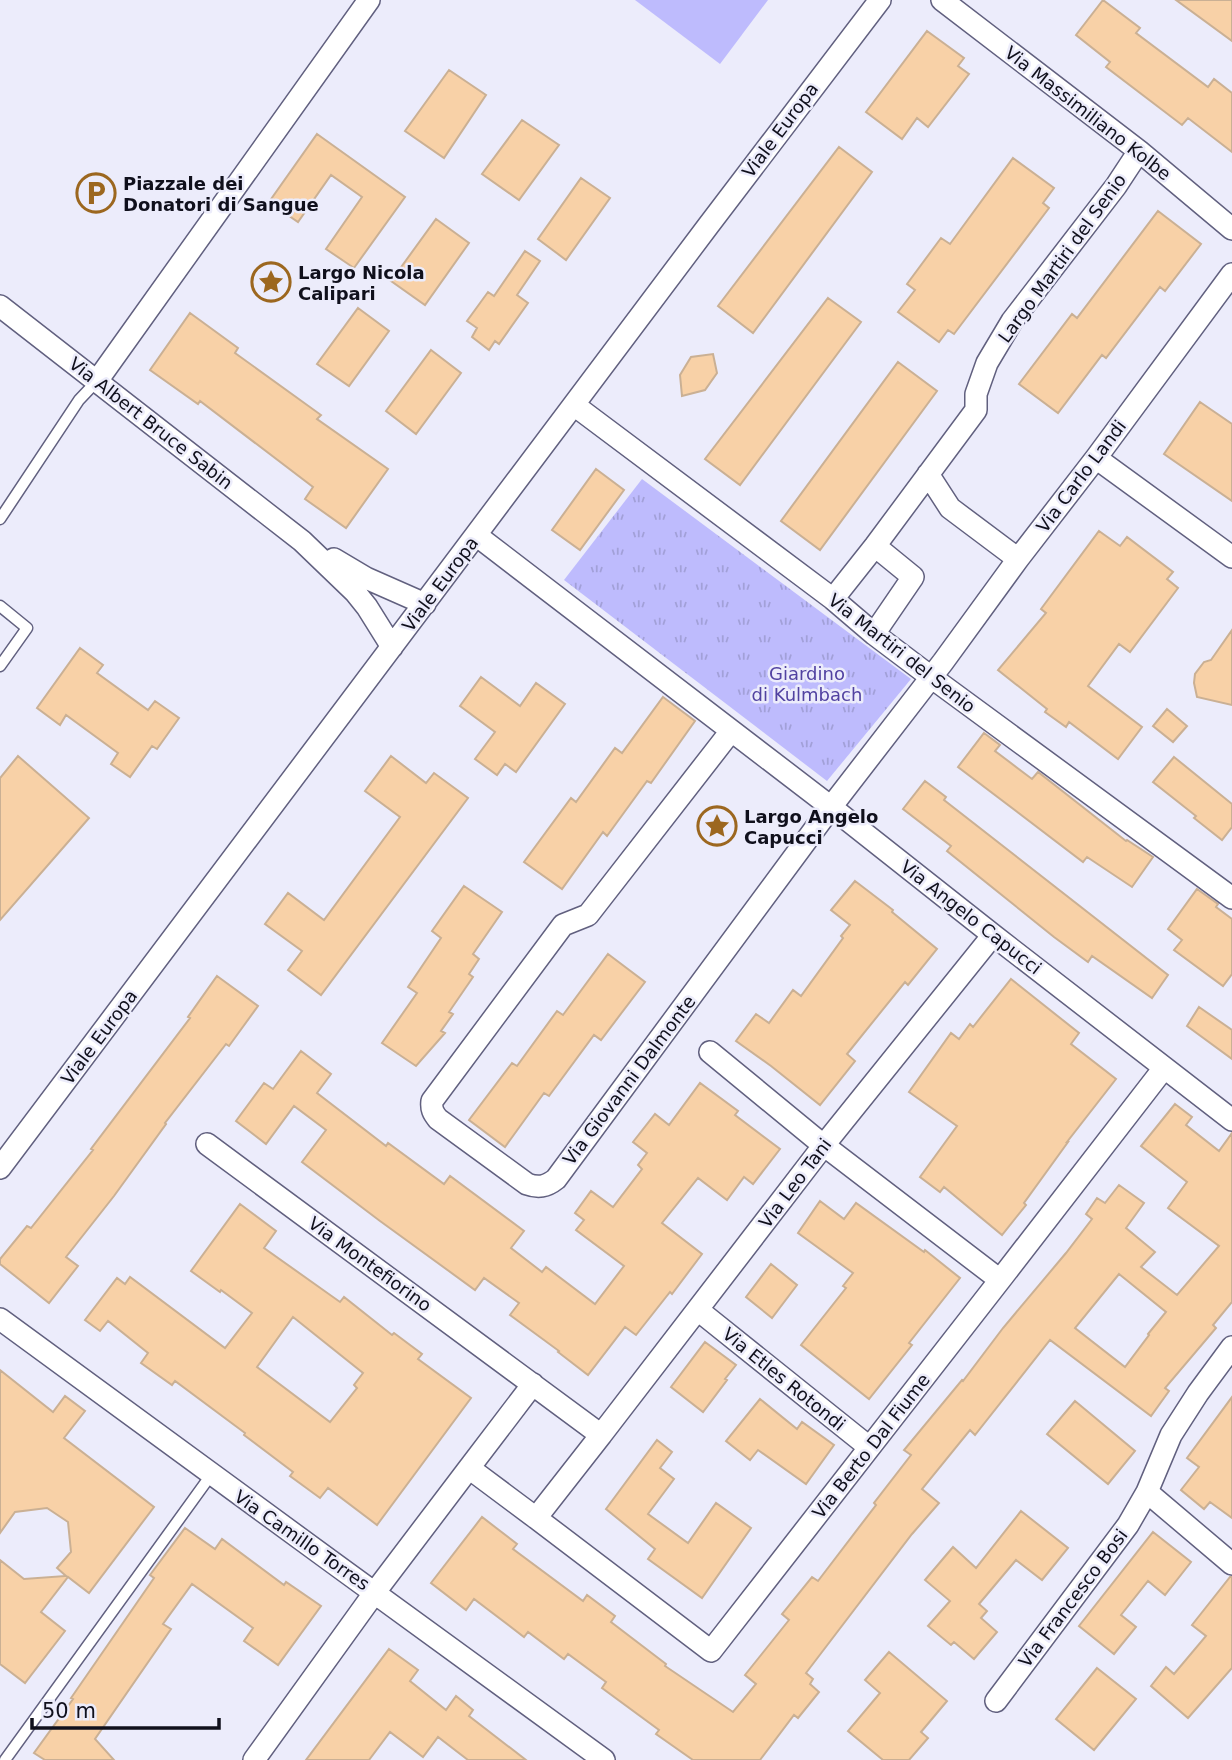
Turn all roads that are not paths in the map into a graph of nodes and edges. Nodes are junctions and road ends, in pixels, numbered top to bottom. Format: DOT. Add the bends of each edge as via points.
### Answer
graph roads {
  1 [pos="369,0"];
  2 [pos="880,0"];
  3 [pos="942,0"];
  4 [pos="1139,151"];
  5 [pos="1232,229"];
  6 [pos="1232,274"];
  7 [pos="0,306"];
  8 [pos="97,381"];
  9 [pos="573,405"];
  10 [pos="1096,458"];
  11 [pos="929,474"];
  12 [pos="0,519"];
  13 [pos="476,535"];
  14 [pos="302,541"];
  15 [pos="875,546"];
  16 [pos="1232,556"];
  17 [pos="1018,559"];
  18 [pos="832,599"];
  19 [pos="425,604"];
  20 [pos="0,606"];
  21 [pos="874,634"];
  22 [pos="392,648"];
  23 [pos="0,666"];
  24 [pos="931,677"];
  25 [pos="732,732"];
  26 [pos="831,807"];
  27 [pos="1232,898"];
  28 [pos="993,935"];
  29 [pos="710,1052"];
  30 [pos="1164,1068"];
  31 [pos="1232,1120"];
  32 [pos="207,1144"];
  33 [pos="824,1145"];
  34 [pos="0,1168"];
  35 [pos="1000,1280"];
  36 [pos="698,1310"];
  37 [pos="0,1318"];
  38 [pos="1232,1347"];
  39 [pos="533,1384"];
  40 [pos="601,1436"];
  41 [pos="869,1447"];
  42 [pos="470,1468"];
  43 [pos="211,1475"];
  44 [pos="1147,1492"];
  45 [pos="536,1518"];
  46 [pos="1232,1564"];
  47 [pos="375,1592"];
  48 [pos="996,1701"];
  49 [pos="5,1760"];
  50 [pos="254,1760"];
  51 [pos="604,1760"];
  1 -- 8 [label="street"];
  2 -- 9 [label="street, Viale Europa"];
  3 -- 4 [label="street, Via Massimiliano Kolbe"];
  4 -- 5 [label="street, Via Massimiliano Kolbe"];
  4 -- 11 [label="street, Largo Martiri del Senio" via="1012,321 987,363 976,394 976,410"];
  6 -- 10 [label="street, Via Carlo Landi"];
  7 -- 8 [label="street, Via Albert Bruce Sabin"];
  8 -- 12 [label="lane" via="79,400"];
  8 -- 14 [label="street, Via Albert Bruce Sabin"];
  9 -- 13 [label="street, Viale Europa"];
  9 -- 18 [label="street, Via Martiri del Senio"];
  10 -- 16 [label="street"];
  10 -- 17 [label="street, Via Carlo Landi"];
  11 -- 15 [label="street, Largo Martiri del Senio"];
  11 -- 17 [label="street" via="950,508"];
  13 -- 19 [label="street, Viale Europa"];
  13 -- 25 [label="street, Via Angelo Capucci"];
  14 -- 19 [label="street, Via Albert Bruce Sabin" via="366,578"];
  14 -- 22 [label="street, Via Albert Bruce Sabin" via="355,592"];
  15 -- 18 [label="street, Largo Martiri del Senio"];
  15 -- 21 [label="street" via="913,577"];
  17 -- 24 [label="street, Via Carlo Landi"];
  18 -- 21 [label="street, Via Martiri del Senio"];
  19 -- 22 [label="street, Viale Europa"];
  20 -- 23 [label="lane" via="27,628"];
  21 -- 24 [label="street, Via Martiri del Senio"];
  22 -- 34 [label="street, Viale Europa"];
  24 -- 26 [label="street, Via Giovanni Dalmonte"];
  24 -- 27 [label="street, Via Martiri del Senio"];
  25 -- 26 [label="street, Via Angelo Capucci"];
  25 -- 26 [label="street, Via Giovanni Dalmonte" via="588,915 562,925 435,1096 431,1108 438,1119 527,1184 544,1186 556,1179"];
  26 -- 28 [label="street, Via Angelo Capucci"];
  28 -- 30 [label="street, Via Angelo Capucci"];
  28 -- 33 [label="street, Via Leo Tani"];
  29 -- 33 [label="street"];
  30 -- 31 [label="street, Via Angelo Capucci"];
  30 -- 35 [label="street, Via Berto Dal Fiume"];
  32 -- 39 [label="street, Via Montefiorino"];
  33 -- 35 [label="street"];
  33 -- 36 [label="street, Via Leo Tani"];
  35 -- 41 [label="street, Via Berto Dal Fiume"];
  36 -- 40 [label="street, Via Leo Tani"];
  36 -- 41 [label="street, Via Etles Rotondi"];
  37 -- 43 [label="street, Via Camillo Torres"];
  38 -- 44 [label="street, Via Francesco Bosi" via="1171,1435"];
  39 -- 40 [label="street, Via Montefiorino"];
  39 -- 42 [label="street"];
  40 -- 45 [label="street, Via Leo Tani"];
  41 -- 45 [label="street, Via Berto Dal Fiume" via="710,1651"];
  42 -- 45 [label="street"];
  42 -- 47 [label="street"];
  43 -- 47 [label="street, Via Camillo Torres"];
  43 -- 49 [label="lane"];
  44 -- 46 [label="street"];
  44 -- 48 [label="street, Via Francesco Bosi" via="1128,1525"];
  47 -- 50 [label="street"];
  47 -- 51 [label="street, Via Camillo Torres"];
}
